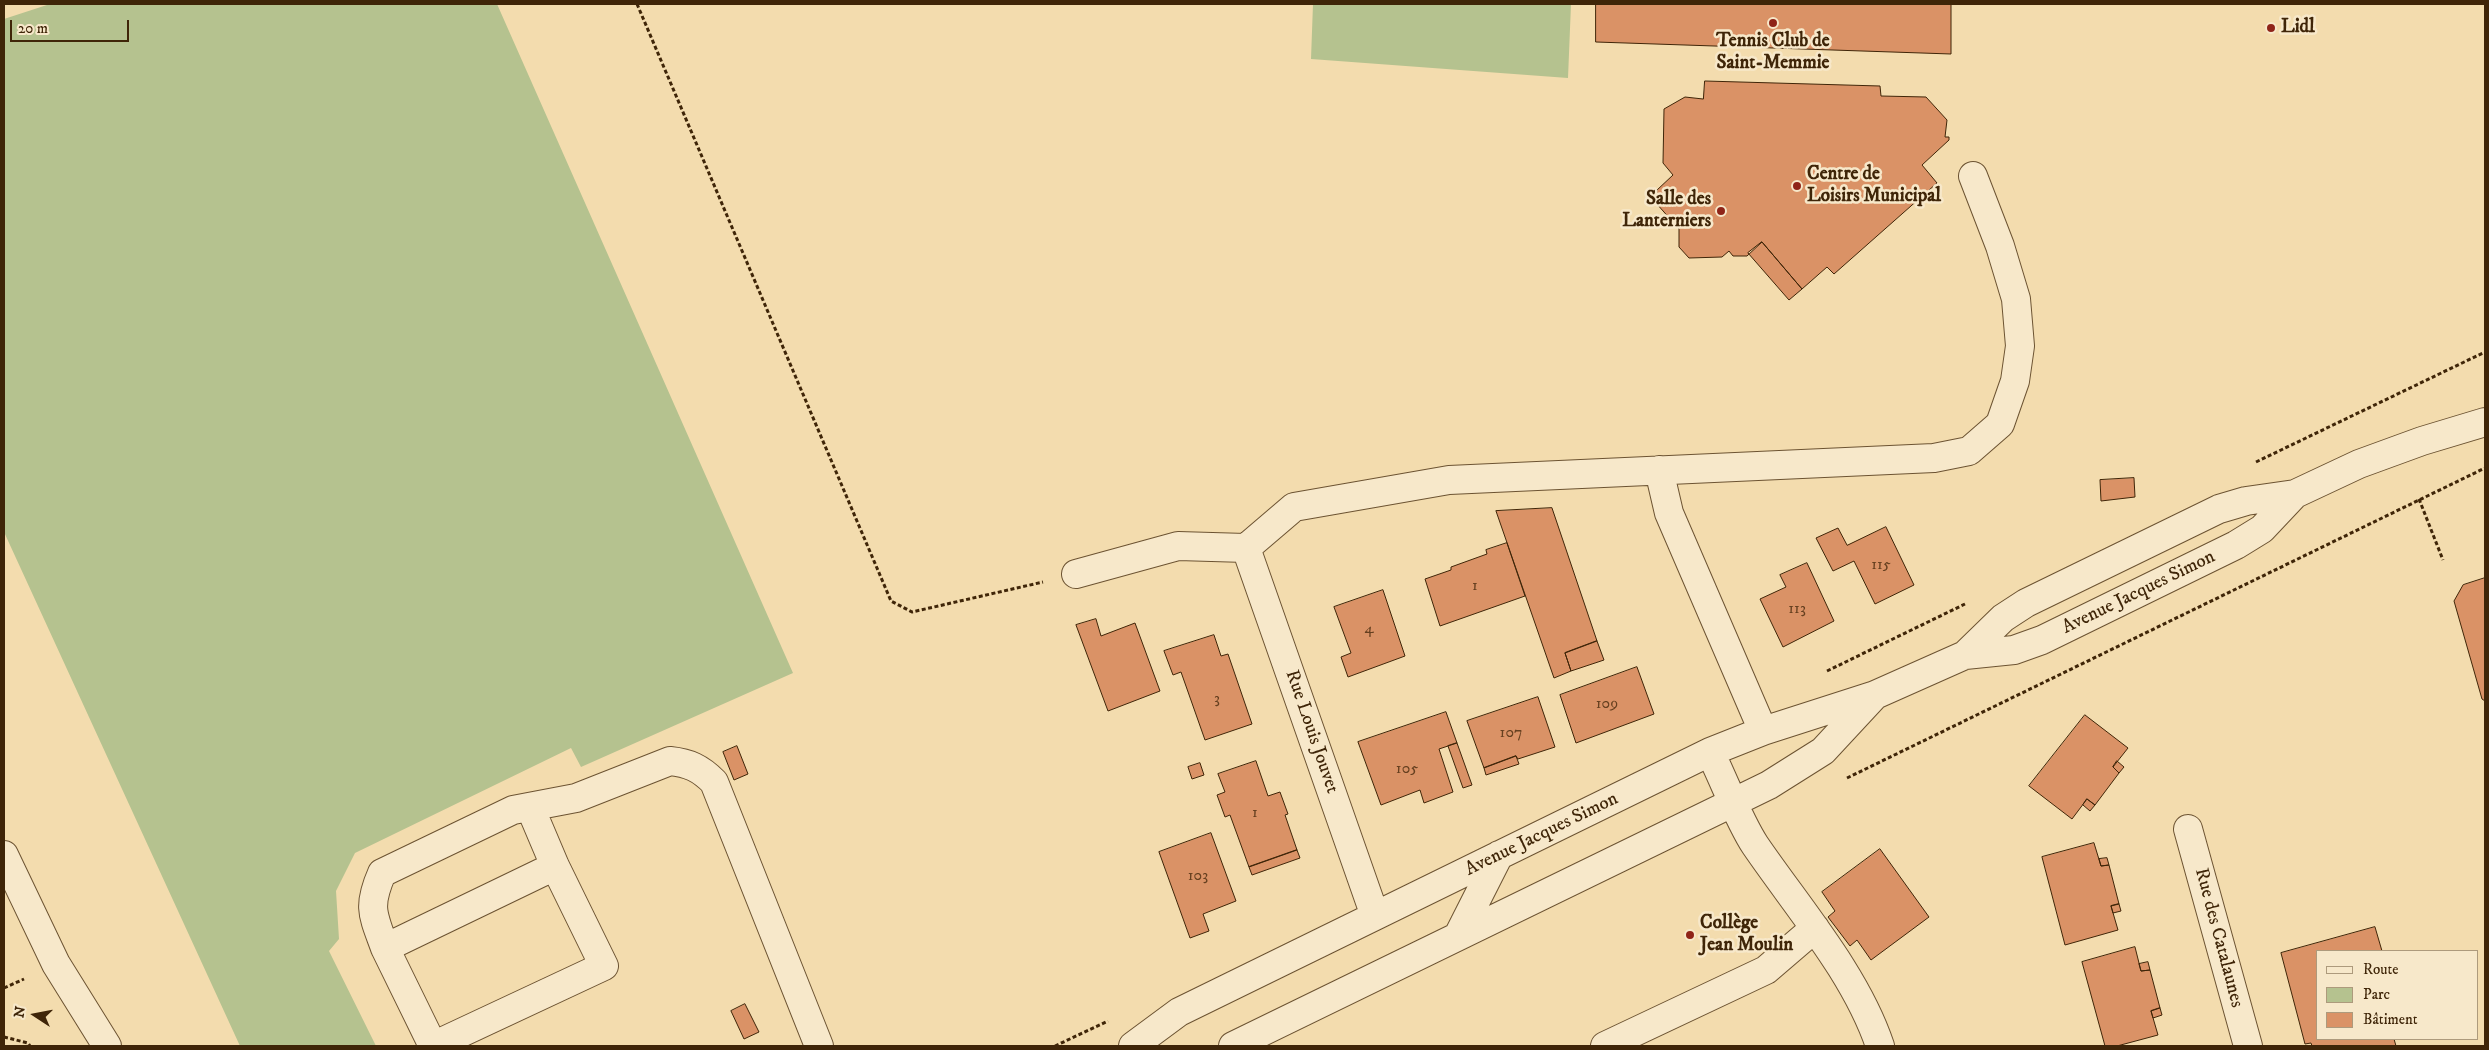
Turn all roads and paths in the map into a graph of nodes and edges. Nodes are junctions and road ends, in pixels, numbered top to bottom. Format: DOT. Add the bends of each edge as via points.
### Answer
graph roads {
  1 [pos="637,4"];
  2 [pos="1973,176"];
  3 [pos="2485,422"];
  4 [pos="2485,468"];
  5 [pos="1659,470"];
  6 [pos="2295,494"];
  7 [pos="2419,499"];
  8 [pos="1246,548"];
  9 [pos="2443,560"];
  10 [pos="1076,574"];
  11 [pos="1965,655"];
  12 [pos="1875,695"];
  13 [pos="1762,731"];
  14 [pos="1710,752"];
  15 [pos="1845,779"];
  16 [pos="1734,802"];
  17 [pos="530,807"];
  18 [pos="2188,829"];
  19 [pos="4,856"];
  20 [pos="1499,856"];
  21 [pos="555,866"];
  22 [pos="1375,916"];
  23 [pos="1815,928"];
  24 [pos="1458,936"];
  25 [pos="385,948"];
  26 [pos="4,1037"];
  27 [pos="1132,1044"];
  28 [pos="30,1046"];
  29 [pos="107,1046"];
  30 [pos="819,1046"];
  31 [pos="1233,1046"];
  32 [pos="1605,1046"];
  33 [pos="1880,1046"];
  34 [pos="2248,1046"];
  1 -- 10 [label="path" via="891,601 912,612"];
  2 -- 5 [label="street" via="2000,246 2016,300 2020,346 2015,381 2000,424 1969,451 1934,458"];
  3 -- 6 [label="street, Avenue Jacques Simon" via="2359,464"];
  4 -- 7 [label="path"];
  5 -- 8 [label="street" via="1449,480 1294,507"];
  5 -- 13 [label="street" via="1669,513"];
  6 -- 11 [label="street, Avenue Jacques Simon" via="2246,500 2219,509 2026,603 2003,618"];
  6 -- 11 [label="street, Avenue Jacques Simon" via="2262,528 2236,545 2042,640 2014,650"];
  7 -- 9 [label="path"];
  7 -- 15 [label="path"];
  8 -- 10 [label="street" via="1178,546"];
  8 -- 22 [label="street, Rue Louis Jouvet"];
  11 -- 12 [label="street, Avenue Jacques Simon"];
  12 -- 13 [label="street, Avenue Jacques Simon"];
  12 -- 16 [label="street" via="1823,751 1801,767"];
  13 -- 14 [label="street, Avenue Jacques Simon"];
  14 -- 16 [label="street"];
  14 -- 20 [label="street, Avenue Jacques Simon"];
  16 -- 23 [label="street" via="1754,844"];
  16 -- 24 [label="street"];
  17 -- 21 [label="street"];
  17 -- 25 [label="street" via="513,810 382,873 373,894 372,914"];
  17 -- 30 [label="street" via="576,798 670,761 700,769 714,782"];
  18 -- 34 [label="street, Rue des Catalaunes"];
  19 -- 29 [label="street" via="56,964"];
  20 -- 22 [label="street, Avenue Jacques Simon"];
  20 -- 24 [label="street"];
  21 -- 25 [label="street"];
  21 -- 25 [label="street" via="604,966 433,1046"];
  22 -- 27 [label="street, Avenue Jacques Simon" via="1178,1012"];
  23 -- 32 [label="street" via="1766,970"];
  23 -- 33 [label="street" via="1871,1019"];
  24 -- 31 [label="street"];
  26 -- 28 [label="path" via="28,1042"];
}
